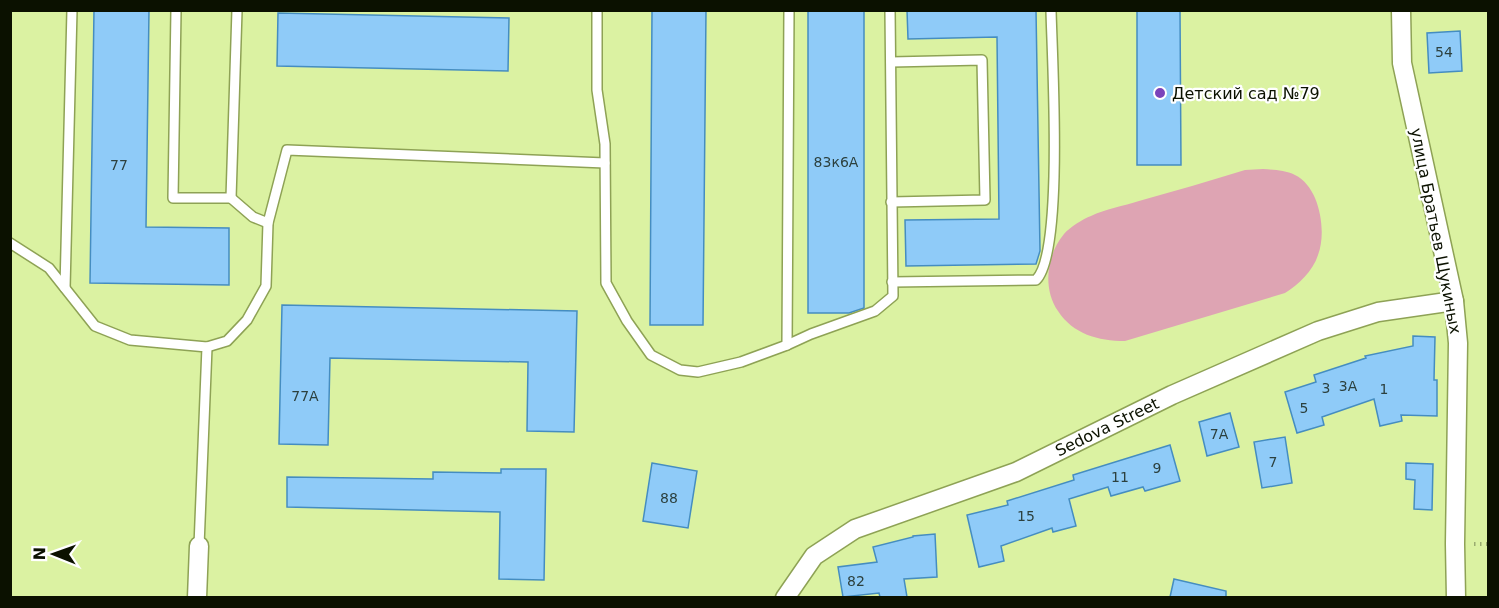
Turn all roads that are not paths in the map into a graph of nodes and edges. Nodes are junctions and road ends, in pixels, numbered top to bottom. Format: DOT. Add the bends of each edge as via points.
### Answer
graph roads {
  1 [pos="72,10"];
  2 [pos="176,10"];
  3 [pos="237,10"];
  4 [pos="597,10"];
  5 [pos="789,10"];
  6 [pos="890,10"];
  7 [pos="1051,10"];
  8 [pos="1401,10"];
  9 [pos="891,62"];
  10 [pos="605,162"];
  11 [pos="231,198"];
  12 [pos="891,202"];
  13 [pos="268,224"];
  14 [pos="10,243"];
  15 [pos="892,282"];
  16 [pos="65,288"];
  17 [pos="1454,301"];
  18 [pos="787,345"];
  19 [pos="207,348"];
  20 [pos="199,546"];
  21 [pos="197,597"];
  22 [pos="785,597"];
  23 [pos="1456,597"];
  1 -- 16 [label="lane"];
  2 -- 11 [label="lane" via="173,198"];
  3 -- 11 [label="lane"];
  4 -- 10 [label="lane" via="597,90"];
  5 -- 18 [label="lane"];
  6 -- 9 [label="lane"];
  7 -- 15 [label="lane" via="1054,186 1052,228 1039,278"];
  8 -- 17 [label="street, улица Братьев Щукиных" via="1402,63"];
  9 -- 12 [label="lane"];
  9 -- 12 [label="lane" via="982,60 985,200"];
  10 -- 13 [label="lane" via="287,150"];
  10 -- 18 [label="lane" via="606,284 651,356 680,370 699,372"];
  11 -- 13 [label="lane"];
  12 -- 15 [label="lane"];
  13 -- 19 [label="lane" via="267,286 247,320 227,341"];
  14 -- 16 [label="lane" via="49,268"];
  15 -- 18 [label="lane" via="893,296 875,311"];
  16 -- 19 [label="lane" via="95,326 130,340"];
  17 -- 22 [label="street, Sedova Street" via="1378,312 1318,331 1172,395 1016,472 855,530 814,556"];
  17 -- 23 [label="street, улица Братьев Щукиных" via="1458,343"];
  19 -- 20 [label="lane"];
  20 -- 21 [label="street"];
}
